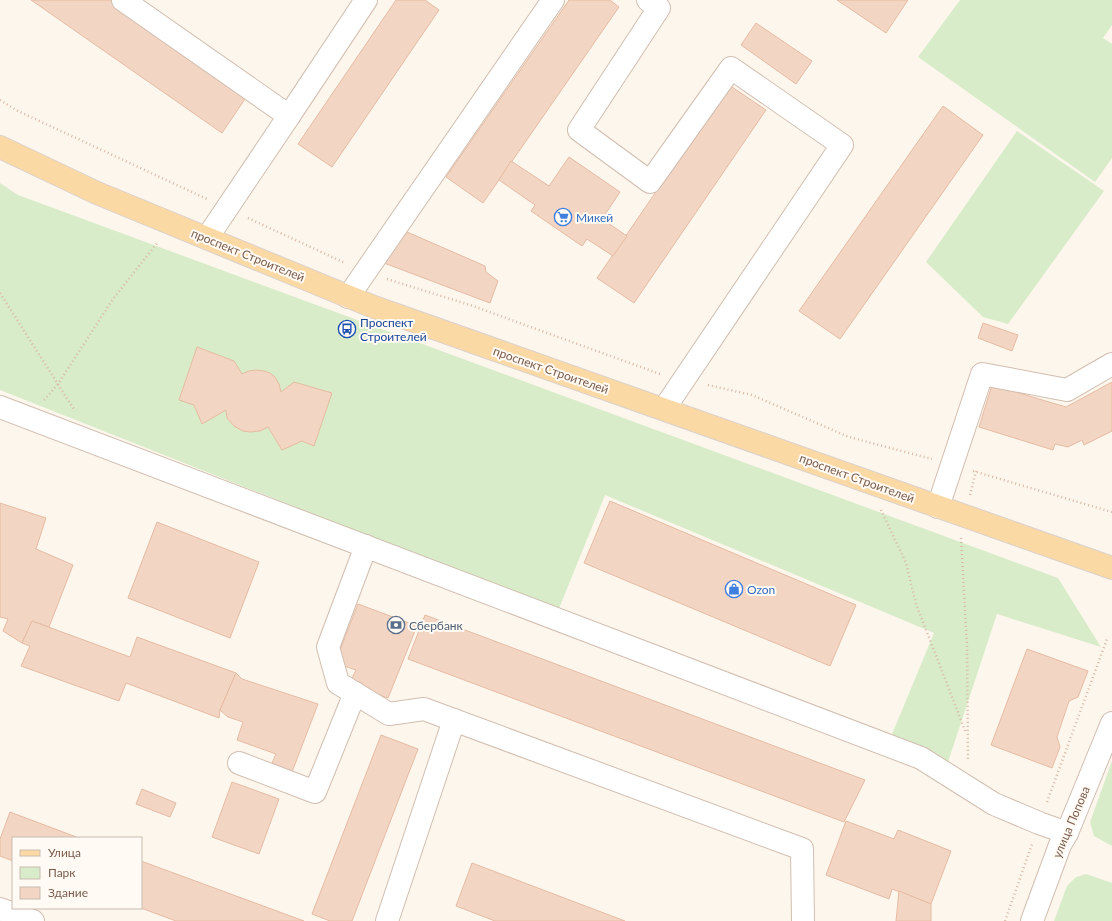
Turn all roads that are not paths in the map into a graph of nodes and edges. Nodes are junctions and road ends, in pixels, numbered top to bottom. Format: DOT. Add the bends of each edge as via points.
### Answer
graph roads {
  1 [pos="123,0"];
  2 [pos="366,0"];
  3 [pos="553,0"];
  4 [pos="648,0"];
  5 [pos="289,116"];
  6 [pos="0,147"];
  7 [pos="207,238"];
  8 [pos="348,297"];
  9 [pos="1112,364"];
  10 [pos="0,407"];
  11 [pos="664,409"];
  12 [pos="938,507"];
  13 [pos="366,546"];
  14 [pos="1112,568"];
  15 [pos="355,693"];
  16 [pos="454,720"];
  17 [pos="1112,723"];
  18 [pos="239,763"];
  19 [pos="1067,833"];
  20 [pos="0,909"];
  21 [pos="33,921"];
  22 [pos="387,921"];
  23 [pos="803,921"];
  24 [pos="1032,921"];
  1 -- 5 [label="street"];
  2 -- 5 [label="street"];
  3 -- 8 [label="street"];
  4 -- 11 [label="street" via="659,8 579,130 650,182 732,68 842,145"];
  5 -- 7 [label="street"];
  6 -- 7 [label="main road, проспект Строителей" via="97,193"];
  7 -- 8 [label="main road, проспект Строителей"];
  8 -- 11 [label="main road, проспект Строителей"];
  9 -- 12 [label="street" via="1067,390 982,374"];
  10 -- 13 [label="street"];
  11 -- 12 [label="main road, проспект Строителей"];
  12 -- 14 [label="main road, проспект Строителей"];
  13 -- 15 [label="street" via="328,647 338,683"];
  13 -- 19 [label="street" via="921,758 994,804"];
  15 -- 16 [label="street" via="389,714 424,709"];
  15 -- 18 [label="street" via="315,792"];
  16 -- 22 [label="street"];
  16 -- 23 [label="street" via="802,849"];
  17 -- 19 [label="street, улица Попова"];
  19 -- 24 [label="street, улица Попова" via="1060,845"];
  20 -- 21 [label="street"];
}
